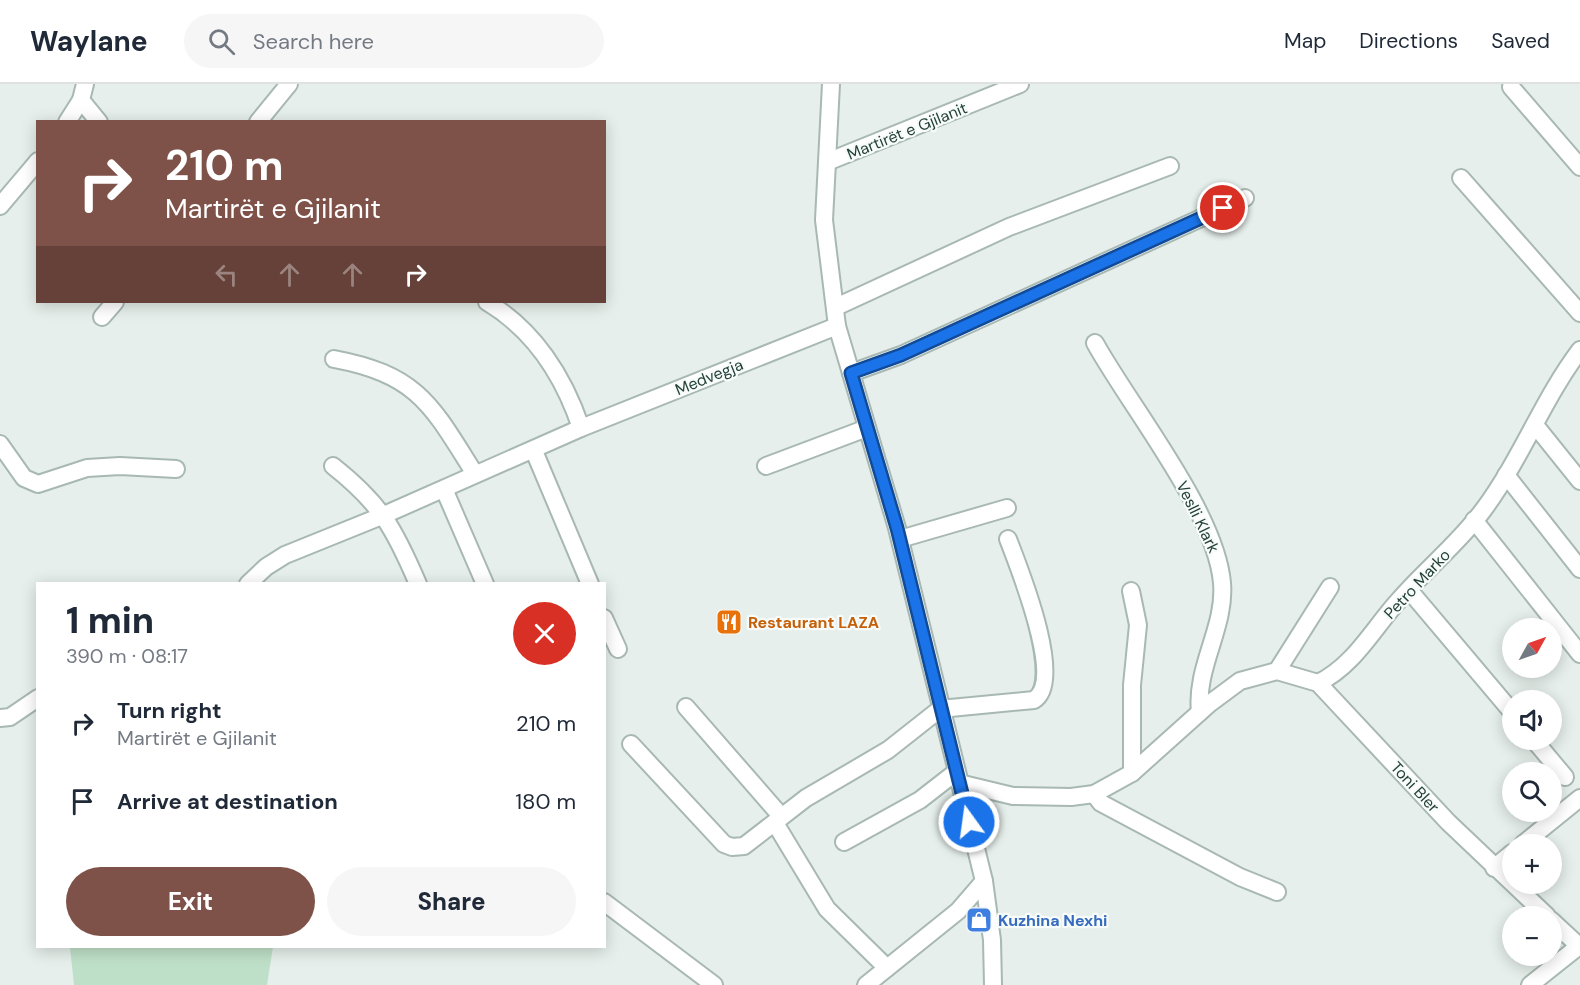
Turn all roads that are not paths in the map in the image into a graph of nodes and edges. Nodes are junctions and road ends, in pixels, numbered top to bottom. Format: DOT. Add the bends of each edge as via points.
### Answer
graph roads {
  1 [pos="289,84"];
  2 [pos="831,84"];
  3 [pos="1020,84"];
  4 [pos="1511,87"];
  5 [pos="83,92"];
  6 [pos="68,120"];
  7 [pos="98,120"];
  8 [pos="260,120"];
  9 [pos="827,162"];
  10 [pos="36,163"];
  11 [pos="1170,166"];
  12 [pos="1580,167"];
  13 [pos="1461,178"];
  14 [pos="1245,198"];
  15 [pos="0,206"];
  16 [pos="114,303"];
  17 [pos="488,303"];
  18 [pos="836,307"];
  19 [pos="1580,314"];
  20 [pos="102,317"];
  21 [pos="837,326"];
  22 [pos="1095,343"];
  23 [pos="1580,350"];
  24 [pos="334,359"];
  25 [pos="851,373"];
  26 [pos="1535,425"];
  27 [pos="581,428"];
  28 [pos="867,428"];
  29 [pos="0,444"];
  30 [pos="534,451"];
  31 [pos="333,466"];
  32 [pos="766,466"];
  33 [pos="176,469"];
  34 [pos="475,474"];
  35 [pos="1506,475"];
  36 [pos="1580,481"];
  37 [pos="444,489"];
  38 [pos="1007,508"];
  39 [pos="384,516"];
  40 [pos="1474,520"];
  41 [pos="900,539"];
  42 [pos="1008,539"];
  43 [pos="1580,569"];
  44 [pos="250,582"];
  45 [pos="417,582"];
  46 [pos="484,582"];
  47 [pos="589,582"];
  48 [pos="1330,587"];
  49 [pos="1409,590"];
  50 [pos="1131,591"];
  51 [pos="606,622"];
  52 [pos="618,649"];
  53 [pos="1580,654"];
  54 [pos="1277,671"];
  55 [pos="1318,683"];
  56 [pos="36,699"];
  57 [pos="1502,700"];
  58 [pos="686,707"];
  59 [pos="940,709"];
  60 [pos="1200,712"];
  61 [pos="0,718"];
  62 [pos="631,744"];
  63 [pos="1542,750"];
  64 [pos="1132,773"];
  65 [pos="1565,777"];
  66 [pos="958,778"];
  67 [pos="1094,794"];
  68 [pos="1580,798"];
  69 [pos="778,820"];
  70 [pos="1535,834"];
  71 [pos="844,842"];
  72 [pos="1502,861"];
  73 [pos="1494,868"];
  74 [pos="984,880"];
  75 [pos="1277,892"];
  76 [pos="606,904"];
  77 [pos="1536,906"];
  78 [pos="1562,930"];
  79 [pos="1579,946"];
  80 [pos="887,968"];
  81 [pos="714,985"];
  82 [pos="866,985"];
  83 [pos="993,985"];
  84 [pos="1530,985"];
  1 -- 8 [label="street"];
  2 -- 9 [label="street, Martirët e Gjilanit"];
  3 -- 9 [label="street, Martirët e Gjilanit"];
  4 -- 12 [label="street"];
  5 -- 6 [label="street"];
  5 -- 7 [label="street"];
  9 -- 18 [label="street, Martirët e Gjilanit" via="824,220"];
  10 -- 15 [label="street"];
  11 -- 18 [label="street" via="1009,227"];
  13 -- 19 [label="street"];
  14 -- 25 [label="street" via="901,355"];
  16 -- 20 [label="street"];
  17 -- 27 [label="street" via="521,326 549,360 570,396"];
  18 -- 21 [label="street, Martirët e Gjilanit"];
  21 -- 25 [label="street, Martirët e Gjilanit"];
  21 -- 27 [label="street, Medvegja"];
  22 -- 60 [label="street, Veslli Klark" via="1173,467 1219,559 1223,585 1219,618 1205,659"];
  23 -- 26 [label="street, Petro Marko" via="1556,381"];
  24 -- 34 [label="street" via="370,366 407,384 432,409"];
  25 -- 28 [label="street, Martirët e Gjilanit"];
  26 -- 35 [label="street, Petro Marko"];
  26 -- 36 [label="street"];
  27 -- 30 [label="street, Medvegja"];
  28 -- 32 [label="street"];
  28 -- 41 [label="street, Martirët e Gjilanit"];
  29 -- 33 [label="street" via="24,478 38,484 87,468"];
  30 -- 34 [label="street, Medvegja"];
  30 -- 47 [label="street"];
  31 -- 39 [label="street" via="363,490"];
  34 -- 37 [label="street, Medvegja"];
  35 -- 40 [label="street, Petro Marko"];
  35 -- 43 [label="street"];
  37 -- 39 [label="street, Medvegja"];
  37 -- 46 [label="street"];
  38 -- 41 [label="street"];
  39 -- 44 [label="street, Medvegja" via="285,555"];
  39 -- 45 [label="street" via="397,535"];
  40 -- 49 [label="street, Petro Marko"];
  40 -- 53 [label="street"];
  41 -- 59 [label="street, Martirët e Gjilanit"];
  42 -- 59 [label="street" via="1029,597 1046,667 1041,696"];
  48 -- 54 [label="street"];
  49 -- 55 [label="street, Petro Marko" via="1365,644 1328,679"];
  49 -- 57 [label="street"];
  50 -- 64 [label="street" via="1138,625 1132,685"];
  51 -- 52 [label="street"];
  54 -- 55 [label="street"];
  54 -- 60 [label="street" via="1240,681"];
  55 -- 73 [label="street, Toni Bler"];
  56 -- 61 [label="street" via="10,717"];
  58 -- 69 [label="street"];
  59 -- 66 [label="street, Martirët e Gjilanit"];
  59 -- 69 [label="street" via="888,750 806,798"];
  60 -- 64 [label="street"];
  62 -- 69 [label="street" via="724,844 744,846"];
  63 -- 65 [label="street"];
  64 -- 67 [label="street"];
  66 -- 67 [label="street" via="1013,796"];
  66 -- 71 [label="street"];
  66 -- 74 [label="street, Martirët e Gjilanit"];
  67 -- 75 [label="street" via="1101,802 1240,877"];
  68 -- 70 [label="street"];
  69 -- 80 [label="street" via="827,909"];
  72 -- 73 [label="street"];
  73 -- 77 [label="street, Toni Bler"];
  74 -- 80 [label="street" via="958,911"];
  74 -- 83 [label="street, Martirët e Gjilanit"];
  76 -- 81 [label="street"];
  78 -- 79 [label="street"];
  79 -- 84 [label="street"];
  80 -- 82 [label="street"];
}
